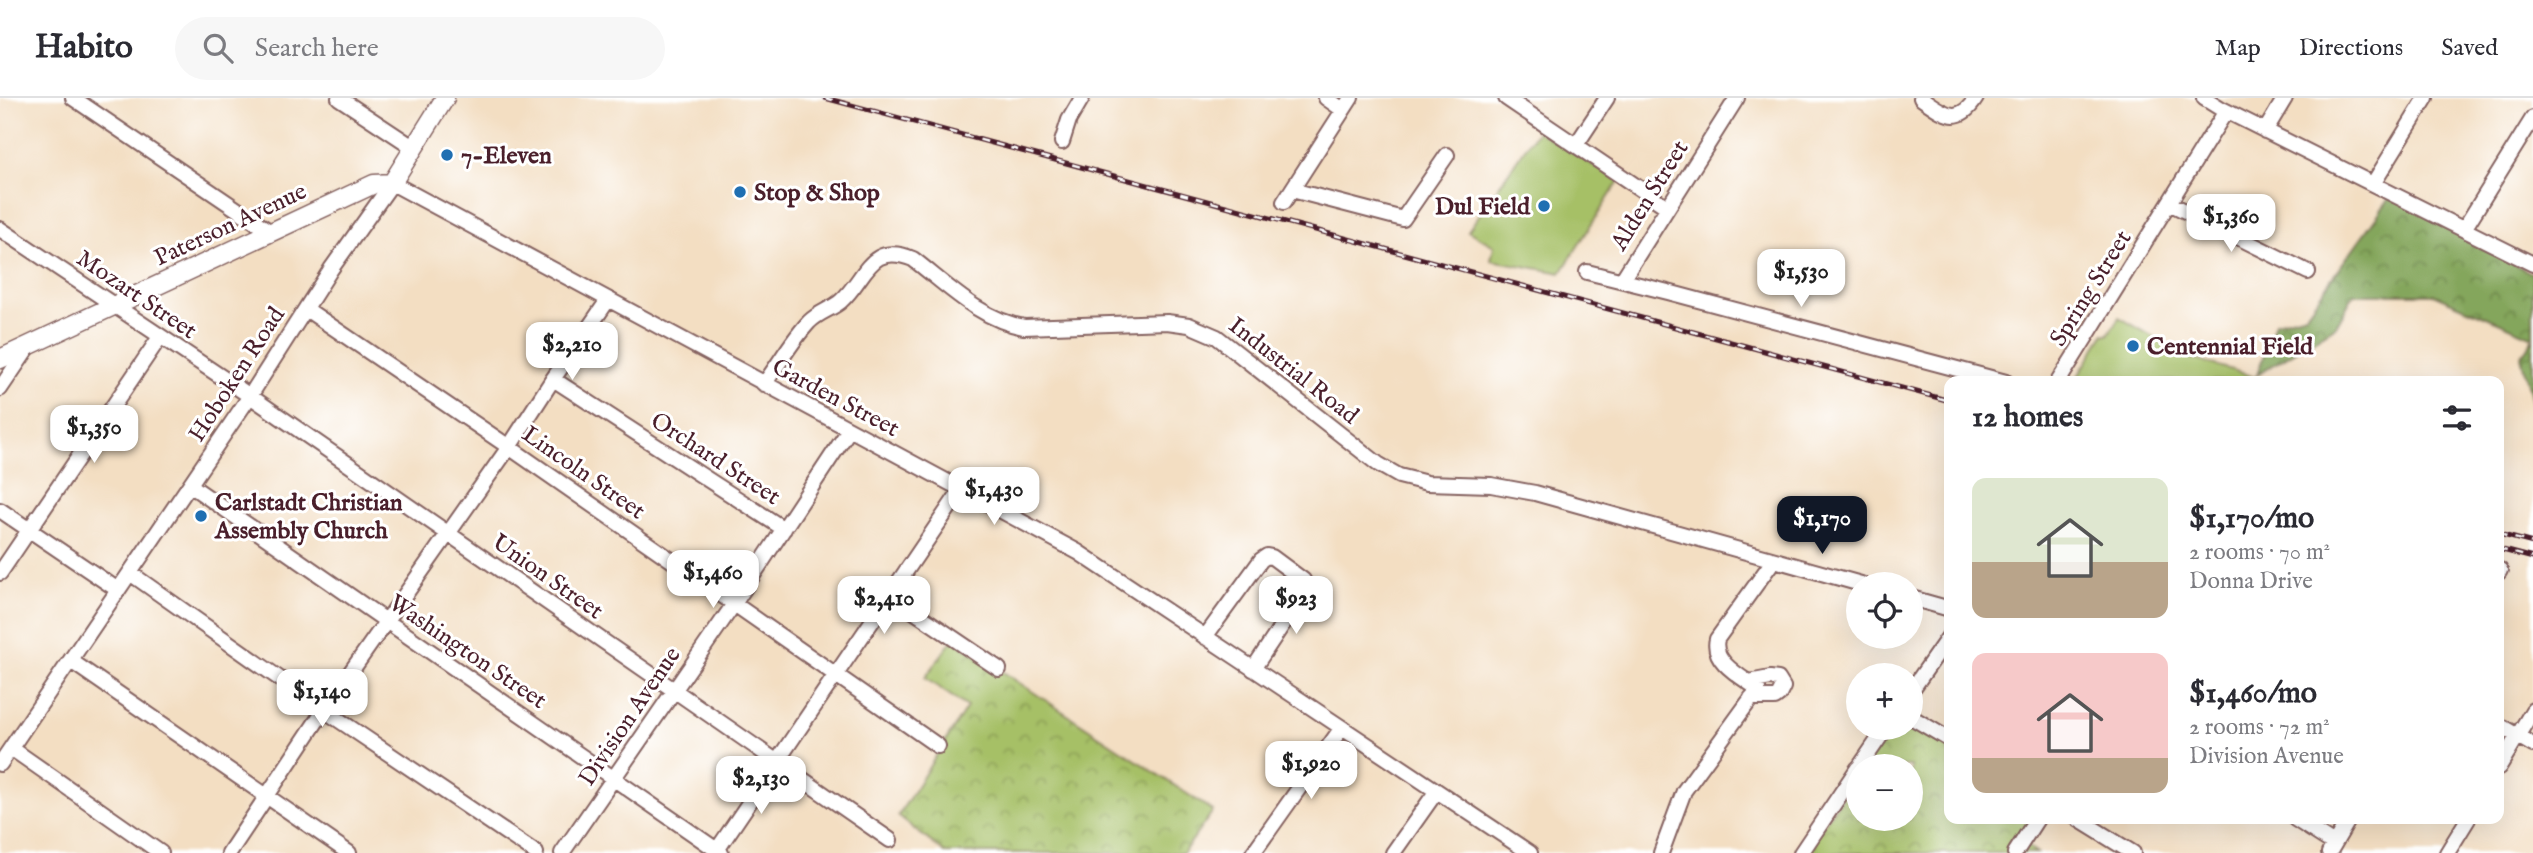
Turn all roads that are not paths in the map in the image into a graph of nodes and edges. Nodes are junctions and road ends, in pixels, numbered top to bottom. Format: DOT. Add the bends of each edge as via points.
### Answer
graph roads {
  1 [pos="73,98"];
  2 [pos="340,98"];
  3 [pos="445,98"];
  4 [pos="1082,98"];
  5 [pos="1326,98"];
  6 [pos="1506,98"];
  7 [pos="1607,98"];
  8 [pos="1737,98"];
  9 [pos="1921,98"];
  10 [pos="1976,98"];
  11 [pos="2204,98"];
  12 [pos="2285,98"];
  13 [pos="2426,98"];
  14 [pos="1347,104"];
  15 [pos="2226,111"];
  16 [pos="2533,118"];
  17 [pos="2265,131"];
  18 [pos="1062,142"];
  19 [pos="1576,145"];
  20 [pos="413,147"];
  21 [pos="1447,155"];
  22 [pos="392,183"];
  23 [pos="2372,184"];
  24 [pos="2169,203"];
  25 [pos="1667,207"];
  26 [pos="0,229"];
  27 [pos="2464,229"];
  28 [pos="270,232"];
  29 [pos="2533,264"];
  30 [pos="1587,272"];
  31 [pos="2308,272"];
  32 [pos="1622,281"];
  33 [pos="608,300"];
  34 [pos="113,305"];
  35 [pos="306,309"];
  36 [pos="160,338"];
  37 [pos="30,345"];
  38 [pos="0,359"];
  39 [pos="1983,376"];
  40 [pos="2062,376"];
  41 [pos="552,379"];
  42 [pos="764,384"];
  43 [pos="0,389"];
  44 [pos="250,397"];
  45 [pos="849,430"];
  46 [pos="509,447"];
  47 [pos="190,485"];
  48 [pos="961,490"];
  49 [pos="0,510"];
  50 [pos="783,529"];
  51 [pos="29,530"];
  52 [pos="448,534"];
  53 [pos="1773,561"];
  54 [pos="0,573"];
  55 [pos="131,573"];
  56 [pos="1846,580"];
  57 [pos="118,590"];
  58 [pos="891,596"];
  59 [pos="1923,601"];
  60 [pos="734,604"];
  61 [pos="1944,606"];
  62 [pos="385,622"];
  63 [pos="1205,637"];
  64 [pos="1944,644"];
  65 [pos="71,661"];
  66 [pos="999,669"];
  67 [pos="1252,669"];
  68 [pos="1923,674"];
  69 [pos="836,675"];
  70 [pos="1749,682"];
  71 [pos="673,690"];
  72 [pos="1751,698"];
  73 [pos="324,710"];
  74 [pos="2533,710"];
  75 [pos="1923,724"];
  76 [pos="2504,728"];
  77 [pos="1341,729"];
  78 [pos="1944,736"];
  79 [pos="2518,736"];
  80 [pos="2533,745"];
  81 [pos="938,746"];
  82 [pos="11,748"];
  83 [pos="2504,759"];
  84 [pos="776,762"];
  85 [pos="0,764"];
  86 [pos="614,778"];
  87 [pos="1846,786"];
  88 [pos="1436,792"];
  89 [pos="268,797"];
  90 [pos="2035,824"];
  91 [pos="2091,824"];
  92 [pos="2301,824"];
  93 [pos="2346,824"];
  94 [pos="2465,824"];
  95 [pos="890,840"];
  96 [pos="2332,848"];
  97 [pos="718,852"];
  98 [pos="161,853"];
  99 [pos="229,853"];
  100 [pos="349,853"];
  101 [pos="536,853"];
  102 [pos="562,853"];
  103 [pos="1253,853"];
  104 [pos="1393,853"];
  105 [pos="1530,853"];
  106 [pos="1661,853"];
  107 [pos="1801,853"];
  108 [pos="2015,853"];
  109 [pos="2133,853"];
  110 [pos="2447,853"];
  1 -- 28 [label="street"];
  2 -- 20 [label="street"];
  3 -- 20 [label="main road"];
  4 -- 18 [label="street"];
  5 -- 14 [label="street"];
  6 -- 19 [label="street"];
  7 -- 19 [label="street"];
  8 -- 25 [label="street, Alden Street"];
  9 -- 10 [label="street" via="1943,113 1957,115"];
  11 -- 15 [label="street"];
  12 -- 17 [label="street"];
  13 -- 23 [label="street"];
  14 -- 21 [label="street" via="1288,196 1403,219"];
  15 -- 17 [label="street"];
  15 -- 24 [label="street, Spring Street"];
  16 -- 27 [label="street"];
  17 -- 23 [label="street"];
  19 -- 25 [label="street"];
  20 -- 22 [label="main road"];
  22 -- 28 [label="main road, Paterson Avenue" via="374,184"];
  22 -- 33 [label="street, Garden Street"];
  22 -- 35 [label="street, Hoboken Road"];
  23 -- 27 [label="street"];
  24 -- 31 [label="street"];
  24 -- 40 [label="street, Spring Street"];
  25 -- 32 [label="street, Alden Street"];
  26 -- 34 [label="street, Mozart Street"];
  27 -- 29 [label="street"];
  28 -- 34 [label="main road, Paterson Avenue"];
  30 -- 32 [label="street"];
  32 -- 39 [label="street"];
  33 -- 41 [label="street"];
  33 -- 42 [label="street, Garden Street"];
  34 -- 36 [label="street, Mozart Street"];
  34 -- 37 [label="main road, Paterson Avenue"];
  35 -- 44 [label="street, Hoboken Road"];
  35 -- 46 [label="street, Lincoln Street"];
  36 -- 44 [label="street, Mozart Street"];
  36 -- 51 [label="street"];
  37 -- 38 [label="main road, Paterson Avenue"];
  37 -- 43 [label="street"];
  41 -- 46 [label="street"];
  41 -- 50 [label="street, Orchard Street"];
  42 -- 45 [label="street, Garden Street"];
  42 -- 53 [label="street, Industrial Road" via="810,321 840,303 870,263 886,255 904,256 987,315 1010,325 1167,322 1204,330 1378,464 1412,480 1535,493"];
  44 -- 47 [label="street, Hoboken Road"];
  44 -- 52 [label="street, Union Street"];
  45 -- 48 [label="street, Garden Street"];
  45 -- 50 [label="street, Division Avenue"];
  46 -- 52 [label="street"];
  46 -- 60 [label="street, Lincoln Street"];
  47 -- 55 [label="street, Hoboken Road"];
  47 -- 62 [label="street, Washington Street"];
  48 -- 58 [label="street"];
  48 -- 63 [label="street, Garden Street" via="1078,552"];
  49 -- 51 [label="street"];
  50 -- 60 [label="street, Division Avenue"];
  51 -- 54 [label="street"];
  51 -- 57 [label="street"];
  52 -- 62 [label="street"];
  52 -- 71 [label="street, Union Street"];
  53 -- 56 [label="street, Industrial Road"];
  53 -- 70 [label="street" via="1717,639 1716,652 1722,661"];
  55 -- 57 [label="street, Hoboken Road"];
  55 -- 73 [label="street"];
  57 -- 65 [label="street, Hoboken Road"];
  58 -- 66 [label="street"];
  58 -- 69 [label="street"];
  59 -- 61 [label="street"];
  60 -- 69 [label="street, Lincoln Street"];
  60 -- 71 [label="street, Division Avenue"];
  62 -- 73 [label="street"];
  62 -- 86 [label="street, Washington Street"];
  63 -- 67 [label="street, Garden Street"];
  63 -- 67 [label="street" via="1261,560 1272,557 1306,586"];
  64 -- 68 [label="street"];
  65 -- 82 [label="street, Hoboken Road"];
  65 -- 89 [label="street"];
  67 -- 77 [label="street, Garden Street"];
  69 -- 81 [label="street, Lincoln Street"];
  69 -- 84 [label="street"];
  70 -- 72 [label="street" via="1758,689"];
  70 -- 72 [label="street" via="1773,677 1783,687 1775,698"];
  71 -- 84 [label="street, Union Street"];
  71 -- 86 [label="street, Division Avenue"];
  72 -- 106 [label="street" via="1684,791"];
  73 -- 89 [label="street"];
  73 -- 101 [label="street"];
  74 -- 79 [label="street"];
  75 -- 78 [label="street"];
  76 -- 79 [label="street"];
  77 -- 88 [label="street, Garden Street"];
  77 -- 103 [label="street"];
  79 -- 80 [label="street"];
  79 -- 83 [label="street"];
  82 -- 85 [label="street, Hoboken Road"];
  82 -- 98 [label="street"];
  84 -- 95 [label="street, Union Street"];
  84 -- 97 [label="street"];
  86 -- 97 [label="street, Washington Street"];
  86 -- 102 [label="street, Division Avenue"];
  87 -- 107 [label="street"];
  88 -- 104 [label="street"];
  88 -- 105 [label="street, Garden Street"];
  89 -- 99 [label="street"];
  89 -- 100 [label="street"];
  90 -- 108 [label="street"];
  91 -- 109 [label="street"];
  92 -- 96 [label="street"];
  93 -- 96 [label="street"];
  94 -- 110 [label="street"];
}
